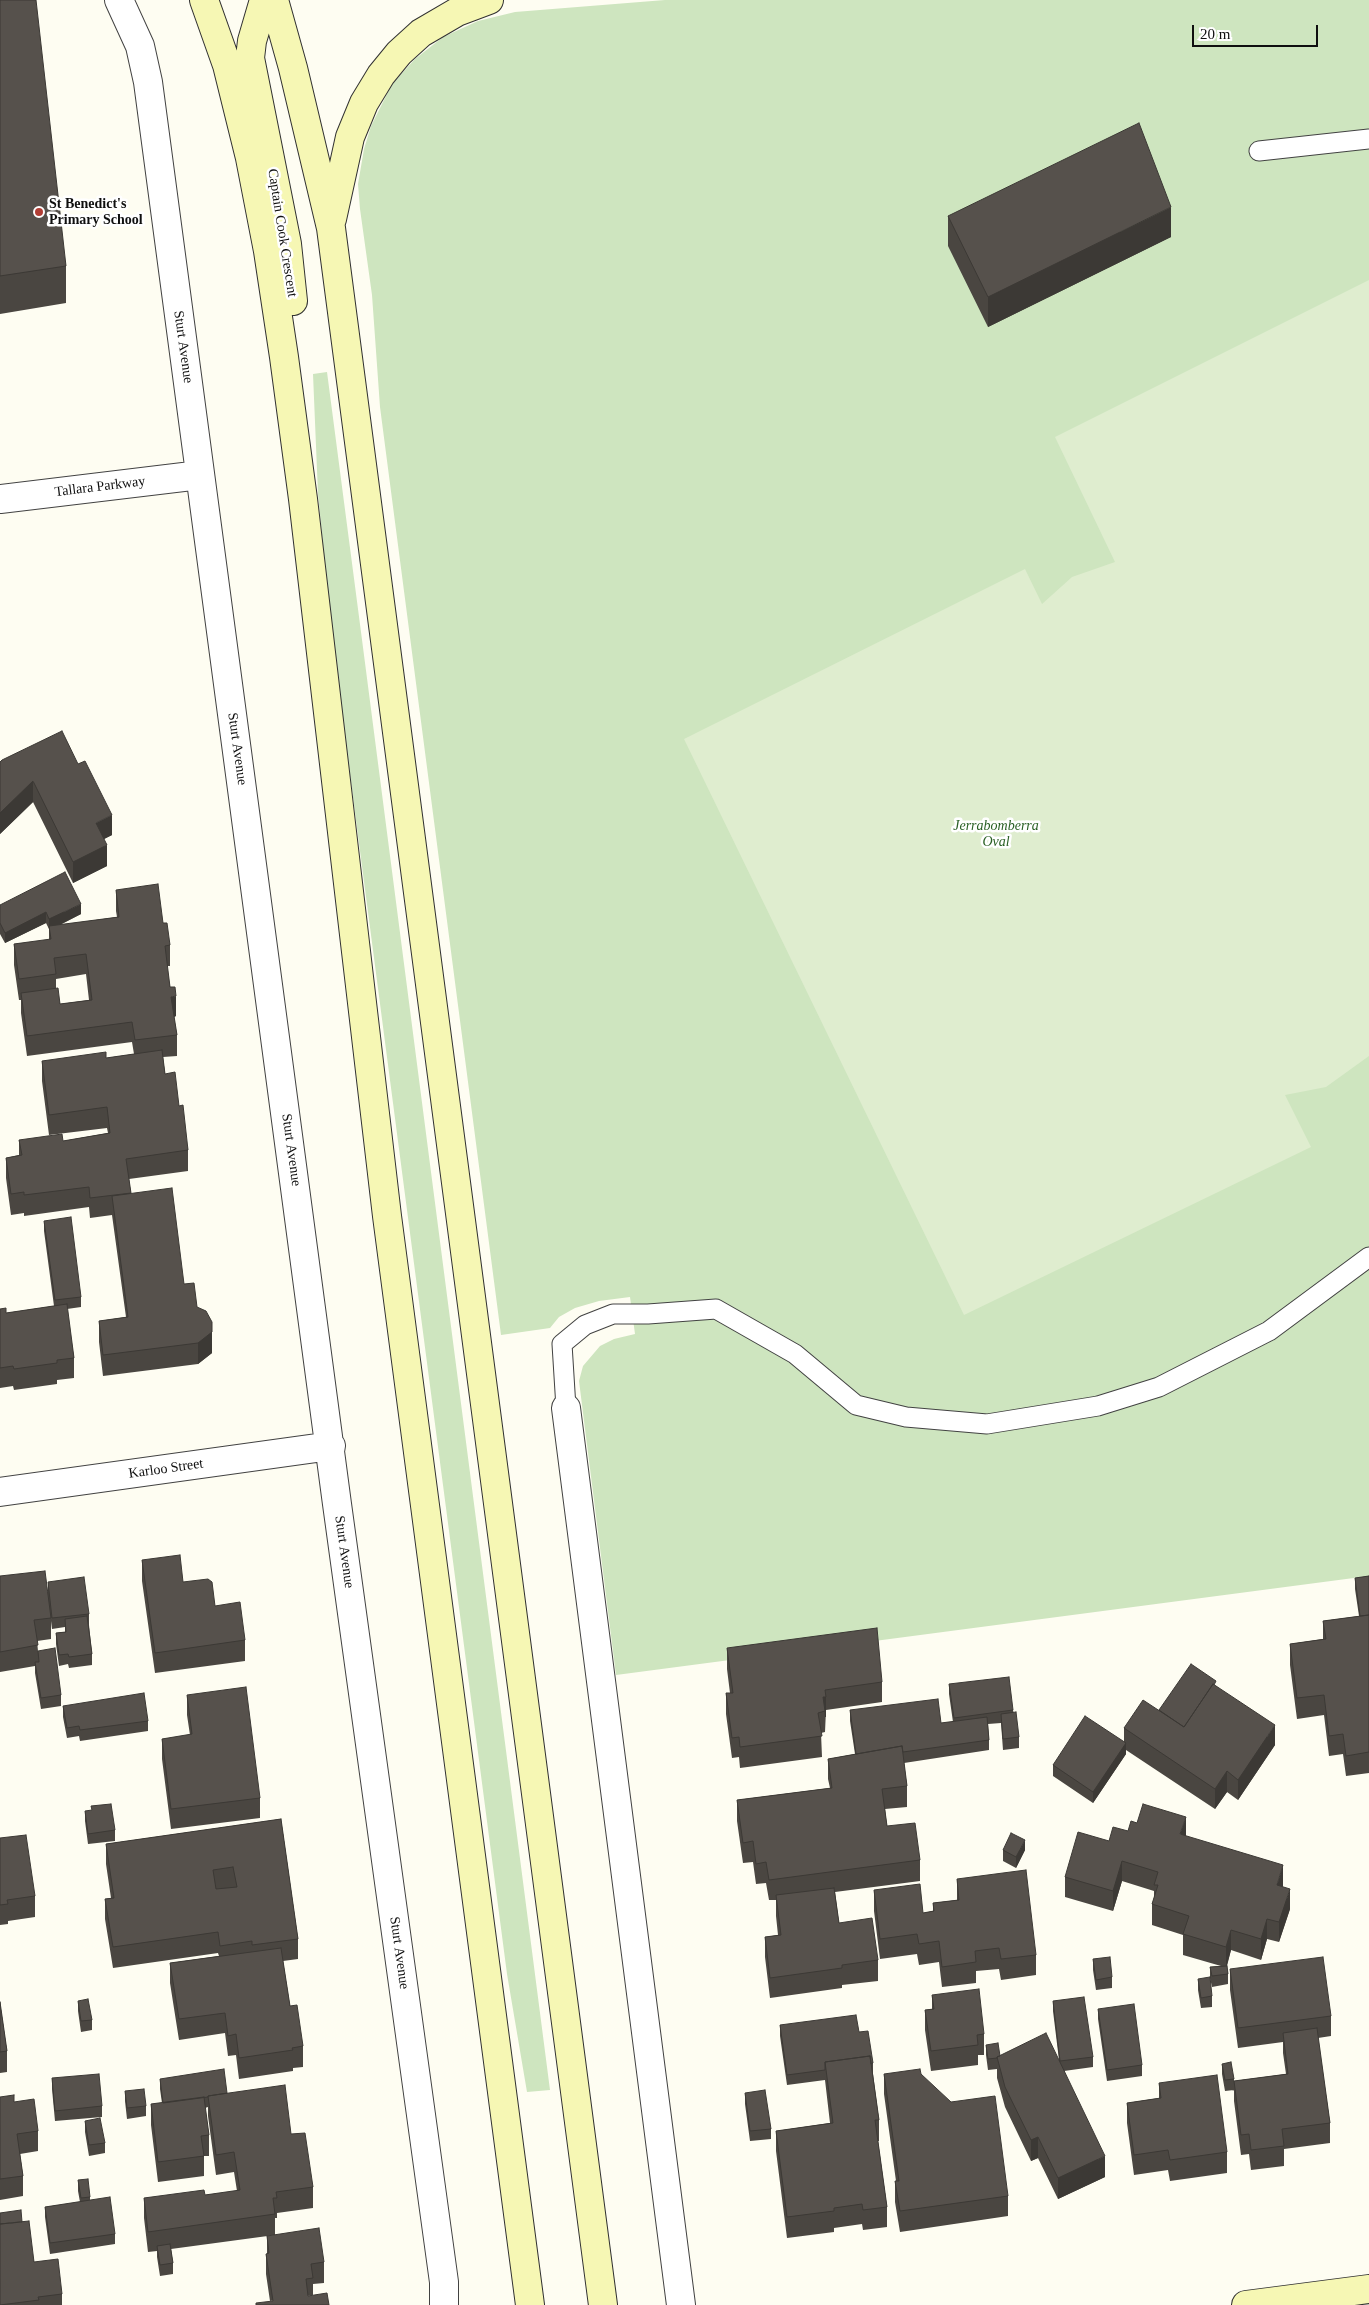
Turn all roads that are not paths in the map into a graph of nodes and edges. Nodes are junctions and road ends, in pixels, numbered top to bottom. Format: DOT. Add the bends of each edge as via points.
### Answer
graph roads {
  1 [pos="120,0"];
  2 [pos="204,0"];
  3 [pos="264,0"];
  4 [pos="274,0"];
  5 [pos="489,0"];
  6 [pos="1369,139"];
  7 [pos="1259,151"];
  8 [pos="331,228"];
  9 [pos="200,475"];
  10 [pos="0,499"];
  11 [pos="303,499"];
  12 [pos="1369,1257"];
  13 [pos="566,1408"];
  14 [pos="331,1446"];
  15 [pos="0,1492"];
  16 [pos="1369,2290"];
  17 [pos="444,2305"];
  18 [pos="530,2305"];
  19 [pos="603,2305"];
  20 [pos="681,2305"];
  21 [pos="1246,2305"];
  1 -- 9 [label="street, Sturt Avenue" via="140,46 148,82"];
  2 -- 11 [label="main road" via="227,65 250,158 269,261"];
  3 -- 11 [label="main road, Captain Cook Crescent" via="250,58 291,277"];
  4 -- 8 [label="main road"];
  5 -- 8 [label="main road" via="457,12 421,33 381,75 364,103 350,137"];
  6 -- 7 [label="lane"];
  8 -- 19 [label="main road"];
  9 -- 10 [label="street, Tallara Parkway"];
  9 -- 14 [label="street, Sturt Avenue"];
  11 -- 18 [label="main road" via="387,1216"];
  12 -- 13 [label="lane" via="1269,1331 1159,1387 1098,1406 987,1424 906,1417 856,1405 795,1354 716,1309 613,1314 585,1325 562,1344"];
  13 -- 20 [label="street"];
  14 -- 15 [label="street, Karloo Street"];
  14 -- 17 [label="street, Sturt Avenue" via="444,2282"];
  16 -- 21 [label="main road"];
}
